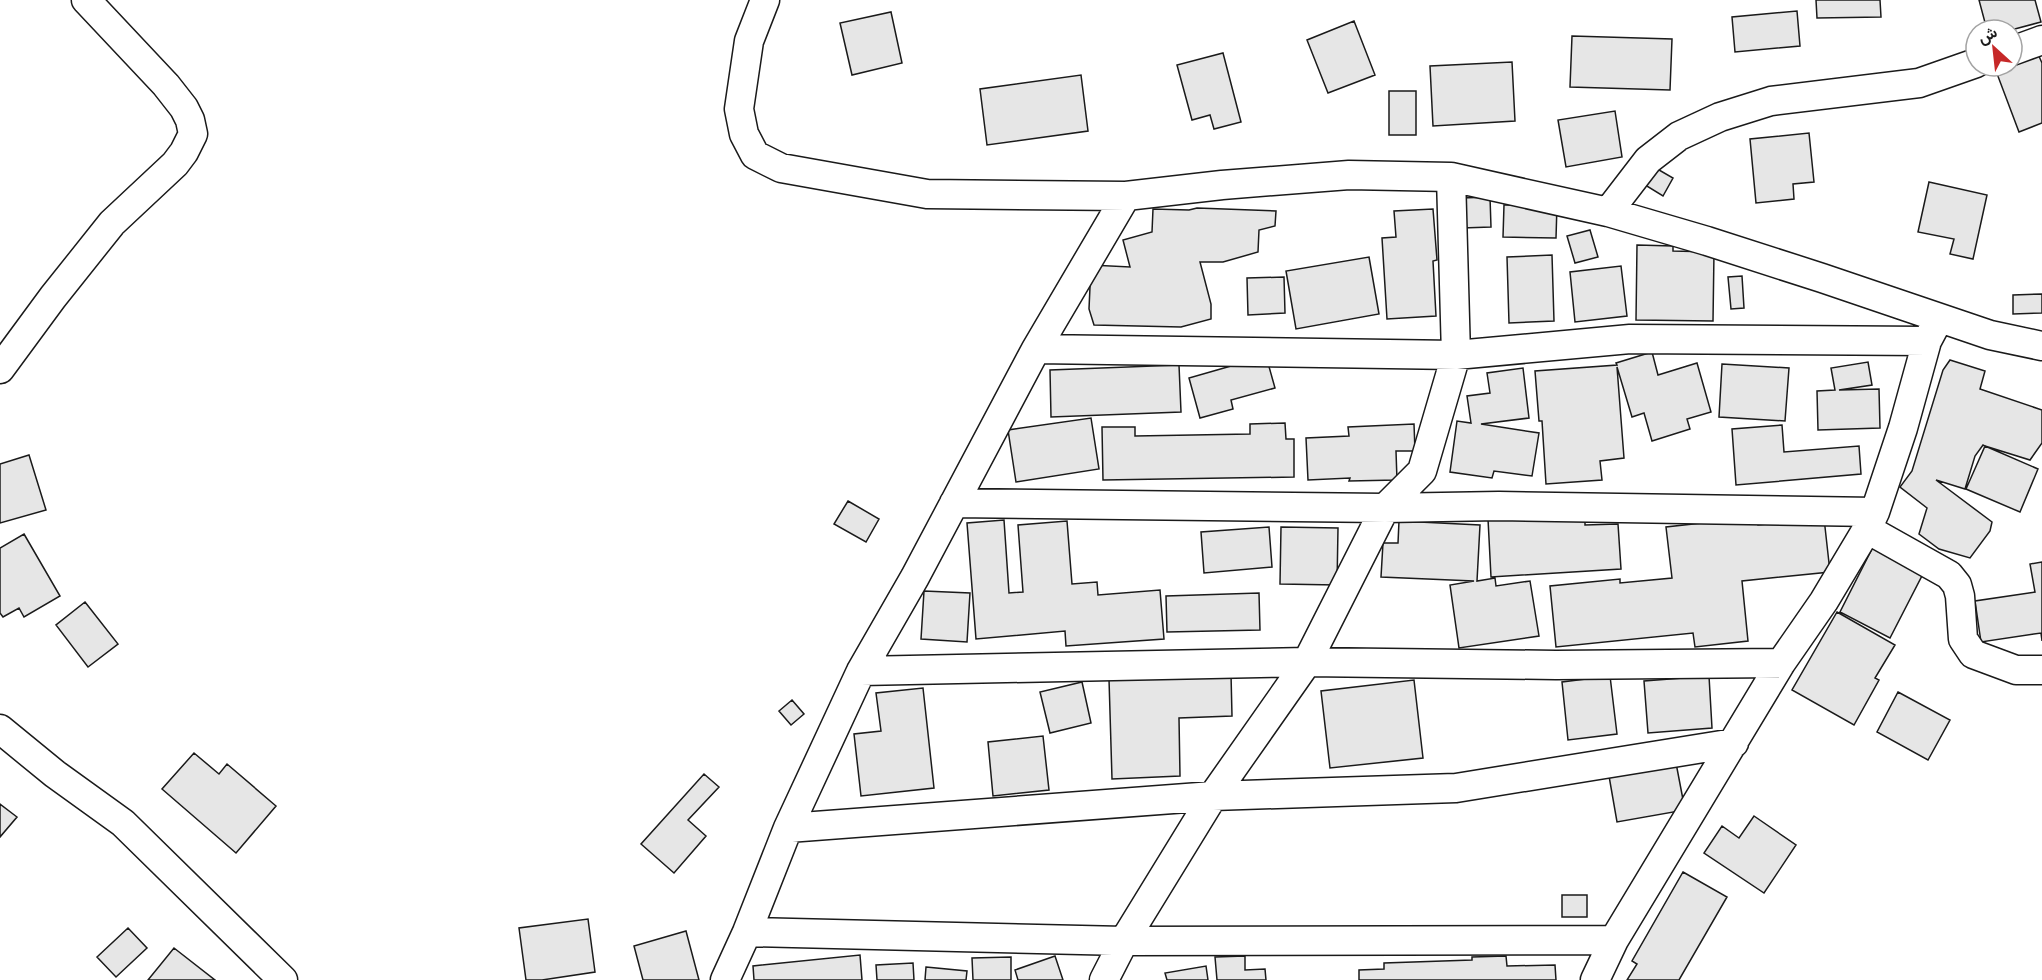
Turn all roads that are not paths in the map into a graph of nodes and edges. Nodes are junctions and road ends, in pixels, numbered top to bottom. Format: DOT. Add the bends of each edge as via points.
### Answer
graph roads {
  1 [pos="86,0"];
  2 [pos="765,0"];
  3 [pos="2042,40"];
  4 [pos="2024,47"];
  5 [pos="1964,67"];
  6 [pos="1451,177"];
  7 [pos="1126,196"];
  8 [pos="1608,212"];
  9 [pos="1933,330"];
  10 [pos="2042,346"];
  11 [pos="1036,349"];
  12 [pos="1456,355"];
  13 [pos="0,369"];
  14 [pos="954,503"];
  15 [pos="1385,508"];
  16 [pos="1871,521"];
  17 [pos="1307,662"];
  18 [pos="1781,663"];
  19 [pos="2042,670"];
  20 [pos="861,671"];
  21 [pos="0,729"];
  22 [pos="1734,743"];
  23 [pos="1213,796"];
  24 [pos="788,828"];
  25 [pos="747,932"];
  26 [pos="1614,940"];
  27 [pos="1124,942"];
  28 [pos="282,980"];
  29 [pos="725,980"];
  30 [pos="1104,980"];
  31 [pos="1595,980"];
  1 -- 13 [label="street" via="166,85 184,108 193,134 175,164 112,223"];
  2 -- 7 [label="street" via="749,41 739,109 754,155 781,168 927,194"];
  3 -- 4 [label="street"];
  5 -- 8 [label="street" via="1919,83 1771,100 1720,117 1679,136 1648,160"];
  6 -- 7 [label="street" via="1349,175"];
  6 -- 8 [label="street"];
  6 -- 12 [label="street"];
  7 -- 11 [label="street"];
  8 -- 9 [label="street" via="1822,278"];
  9 -- 10 [label="street" via="1990,335"];
  9 -- 12 [label="street" via="1630,339"];
  9 -- 16 [label="street"];
  11 -- 12 [label="street"];
  11 -- 14 [label="street"];
  12 -- 15 [label="street" via="1422,471"];
  14 -- 15 [label="street"];
  14 -- 20 [label="street"];
  15 -- 16 [label="street" via="1499,506"];
  15 -- 17 [label="street"];
  16 -- 18 [label="street" via="1824,601"];
  16 -- 19 [label="street" via="1949,575 1957,585 1963,639 1973,654 2016,670"];
  17 -- 18 [label="street"];
  17 -- 20 [label="street"];
  17 -- 23 [label="street"];
  18 -- 22 [label="street"];
  20 -- 24 [label="street"];
  21 -- 28 [label="street" via="123,824"];
  22 -- 23 [label="street" via="1456,788"];
  22 -- 26 [label="street"];
  23 -- 24 [label="street"];
  23 -- 27 [label="street"];
  24 -- 25 [label="street"];
  25 -- 27 [label="street"];
  25 -- 29 [label="street"];
  26 -- 27 [label="street"];
  26 -- 31 [label="street"];
  27 -- 30 [label="street"];
}
